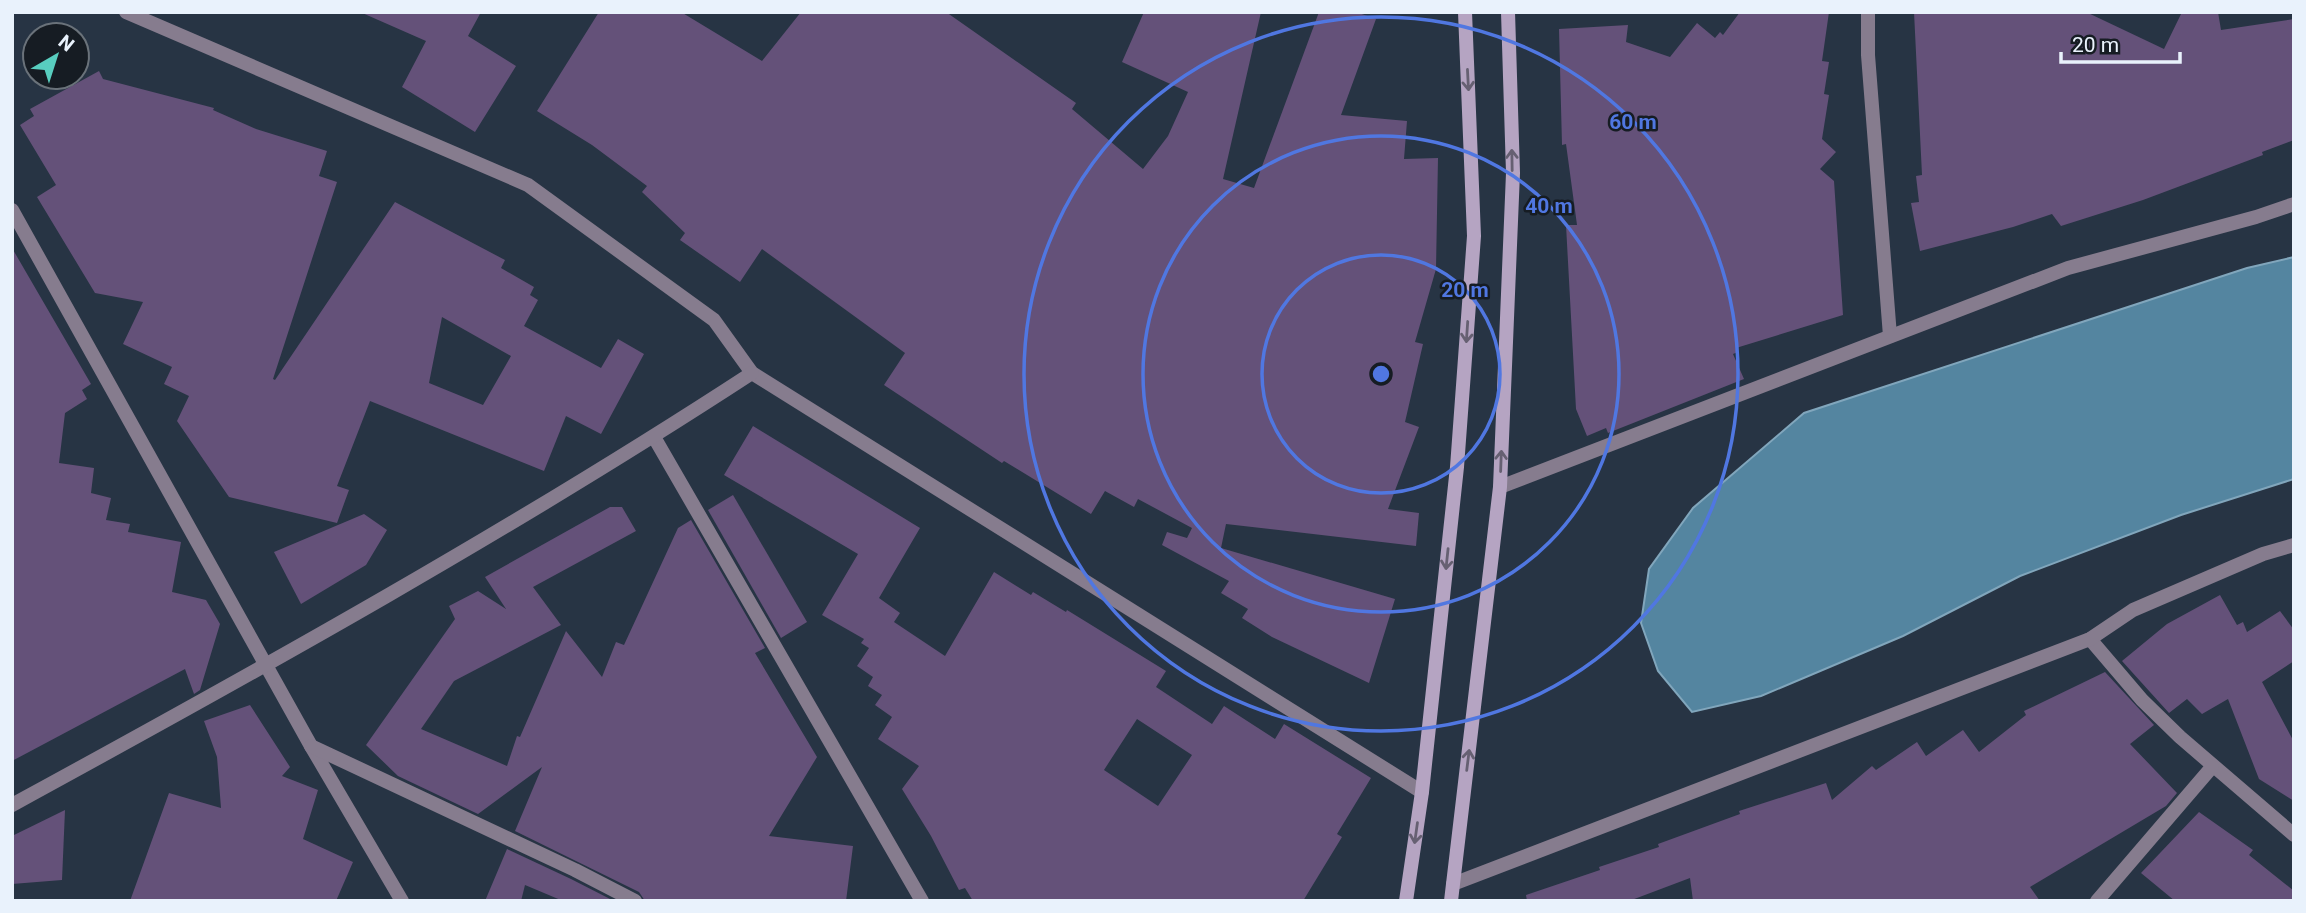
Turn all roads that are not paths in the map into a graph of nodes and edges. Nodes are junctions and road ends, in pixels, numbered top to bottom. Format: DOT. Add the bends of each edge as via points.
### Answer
graph roads {
  1 [pos="127,12"];
  2 [pos="1465,12"];
  3 [pos="1508,12"];
  4 [pos="1868,12"];
  5 [pos="2294,204"];
  6 [pos="12,210"];
  7 [pos="1890,336"];
  8 [pos="752,373"];
  9 [pos="654,437"];
  10 [pos="1500,487"];
  11 [pos="2294,545"];
  12 [pos="2090,639"];
  13 [pos="268,666"];
  14 [pos="311,746"];
  15 [pos="2212,767"];
  16 [pos="1422,792"];
  17 [pos="12,805"];
  18 [pos="2294,835"];
  19 [pos="1453,884"];
  20 [pos="402,901"];
  21 [pos="635,901"];
  22 [pos="922,901"];
  23 [pos="1406,901"];
  24 [pos="1451,901"];
  25 [pos="2097,901"];
  1 -- 8 [label="street" via="528,185 714,320"];
  2 -- 16 [label="main road, one-way" via="1474,236 1457,467"];
  10 -- 3 [label="main road, one-way" via="1513,173"];
  4 -- 7 [label="street"];
  5 -- 7 [label="street" via="2067,268"];
  6 -- 13 [label="street"];
  7 -- 10 [label="street"];
  8 -- 9 [label="street"];
  8 -- 16 [label="street"];
  9 -- 13 [label="street"];
  9 -- 22 [label="street"];
  19 -- 10 [label="main road, one-way"];
  11 -- 12 [label="street" via="2133,610"];
  12 -- 15 [label="street" via="2142,700"];
  12 -- 19 [label="street"];
  13 -- 14 [label="street"];
  13 -- 17 [label="street"];
  14 -- 20 [label="street"];
  14 -- 21 [label="street"];
  15 -- 18 [label="street"];
  15 -- 25 [label="street"];
  16 -- 23 [label="main road, one-way"];
  19 -- 24 [label="main road"];
}
